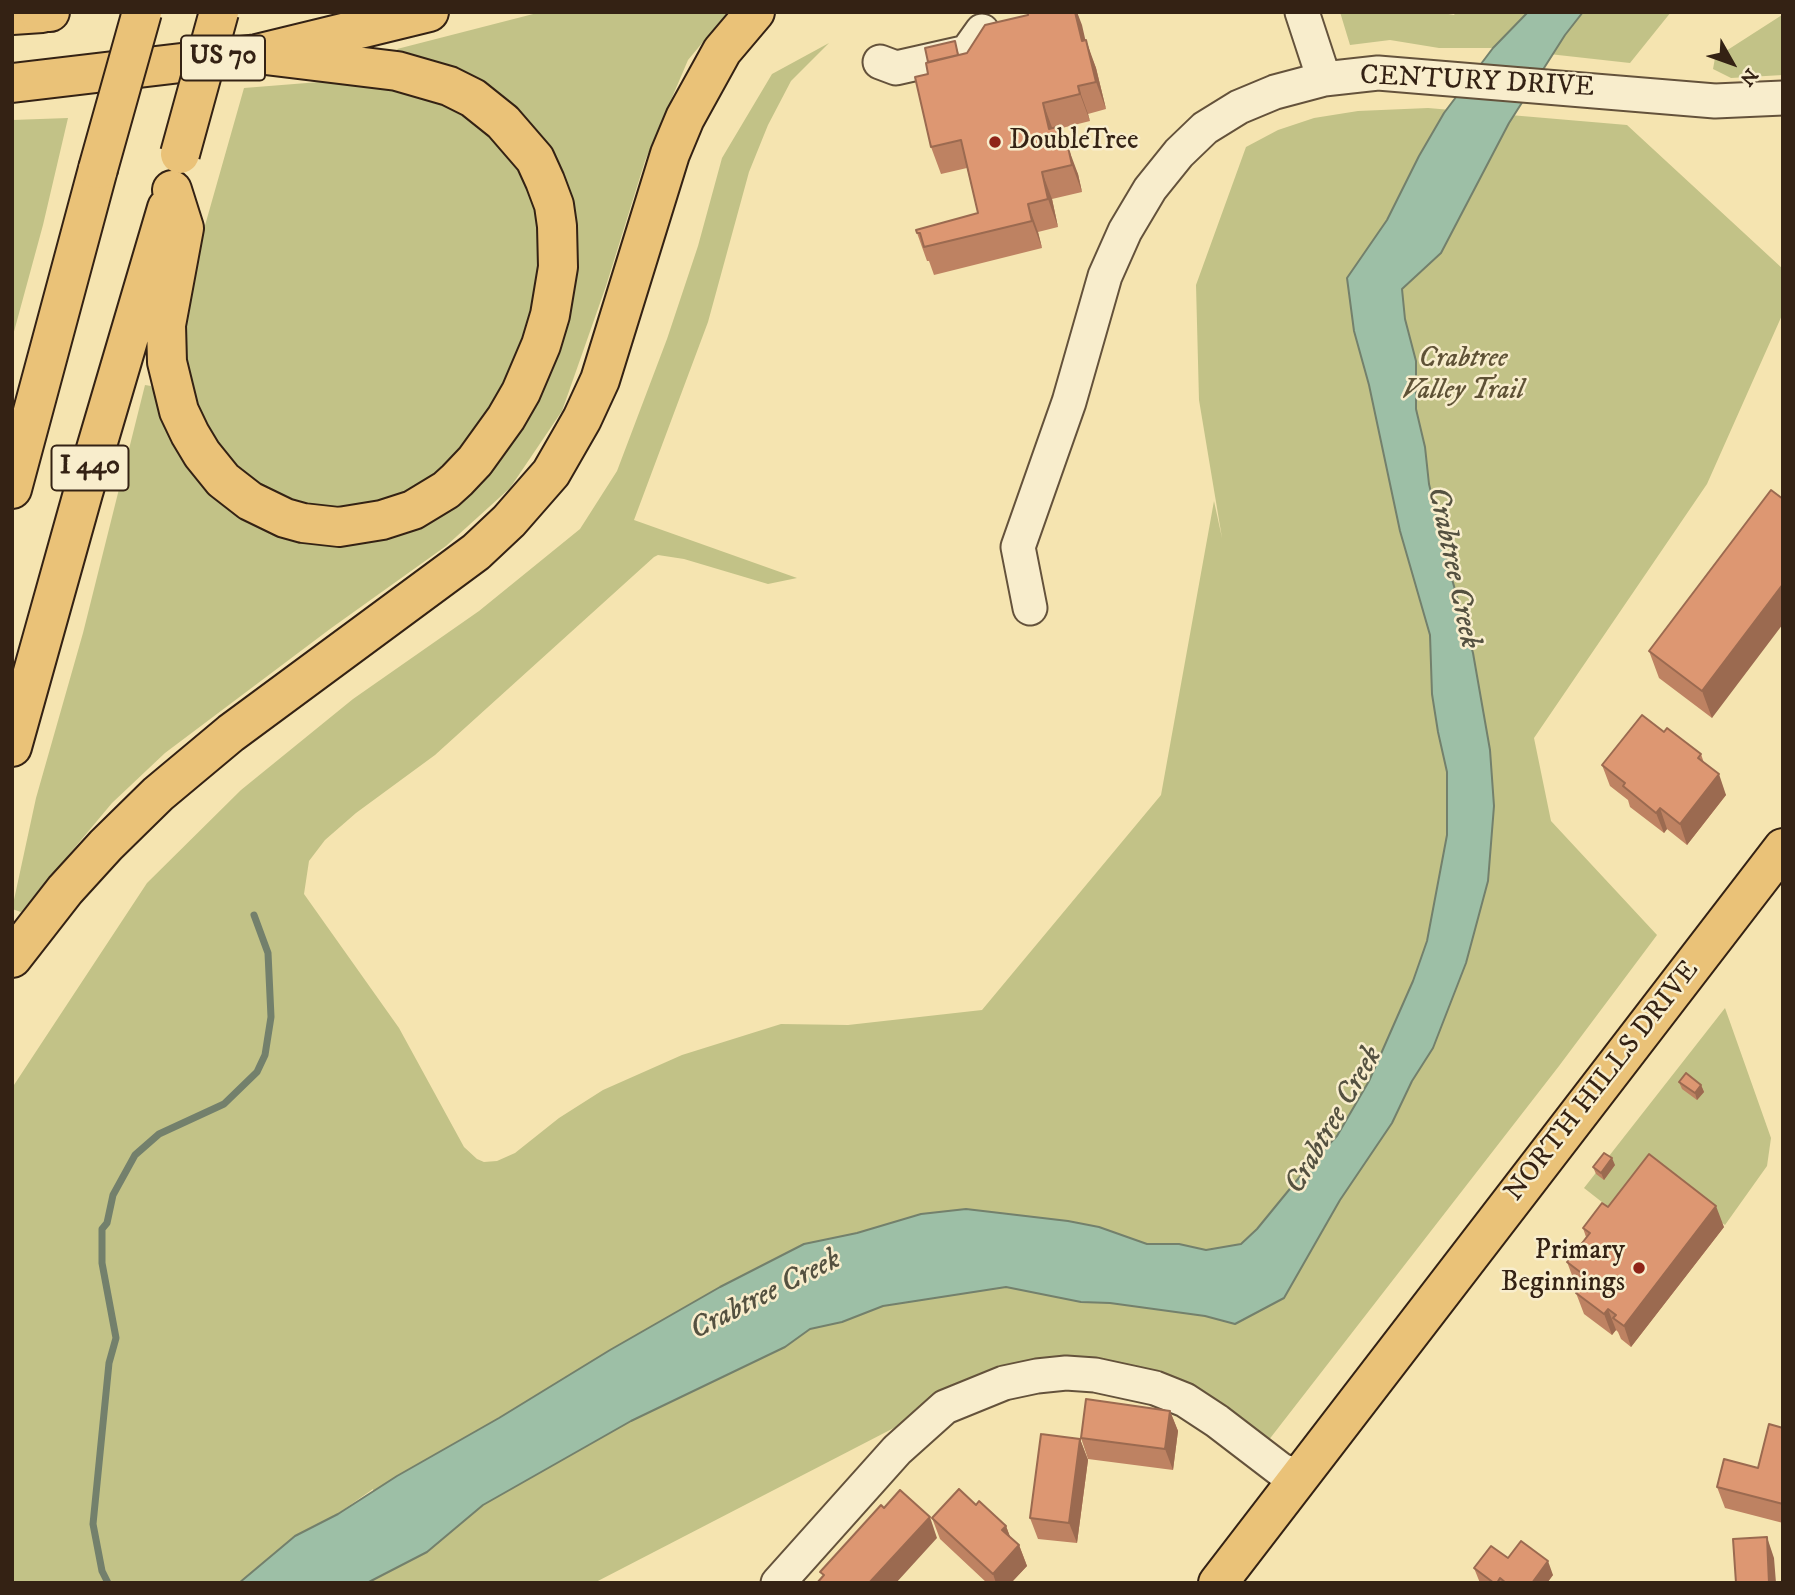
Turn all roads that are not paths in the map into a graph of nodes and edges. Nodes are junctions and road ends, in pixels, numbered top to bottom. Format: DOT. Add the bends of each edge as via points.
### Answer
graph roads {
  1 [pos="142,12"];
  2 [pos="219,12"];
  3 [pos="429,12"];
  4 [pos="755,12"];
  5 [pos="1302,12"];
  6 [pos="982,31"];
  7 [pos="257,54"];
  8 [pos="880,62"];
  9 [pos="1324,79"];
  10 [pos="12,83"];
  11 [pos="1783,98"];
  12 [pos="176,172"];
  13 [pos="12,489"];
  14 [pos="1030,608"];
  15 [pos="12,747"];
  16 [pos="1783,848"];
  17 [pos="12,958"];
  18 [pos="1301,1478"];
  19 [pos="778,1583"];
  20 [pos="1218,1583"];
  1 -- 13 [label="main road, I 440, bridge"];
  2 -- 12 [label="main road, I 440, bridge"];
  3 -- 7 [label="main road, US 70"];
  4 -- 17 [label="main road" via="722,51 685,118 600,380 551,473 476,551 230,733 158,794 65,890"];
  5 -- 9 [label="street"];
  6 -- 8 [label="street" via="967,52 896,68"];
  7 -- 10 [label="main road, US 70"];
  7 -- 12 [label="main road" via="397,71 449,86 503,122 535,159 545,181 554,205 559,248 556,288 544,335 533,368 506,418 475,461 446,490 413,510 339,527 285,518 250,501 223,480 184,422 167,362 166,325 184,228"];
  9 -- 11 [label="street, CENTURY DRIVE" via="1378,73 1715,101"];
  9 -- 14 [label="street, CENTURY DRIVE" via="1275,92 1205,128 1150,189 1125,231 1105,276 1069,402 1018,547"];
  12 -- 15 [label="main road, I 440"];
  16 -- 18 [label="main road, NORTH HILLS DRIVE"];
  18 -- 19 [label="street" via="1281,1470 1185,1400 1155,1388 1095,1375 1037,1376 1004,1383 945,1407 897,1450"];
  18 -- 20 [label="main road, NORTH HILLS DRIVE"];
}
